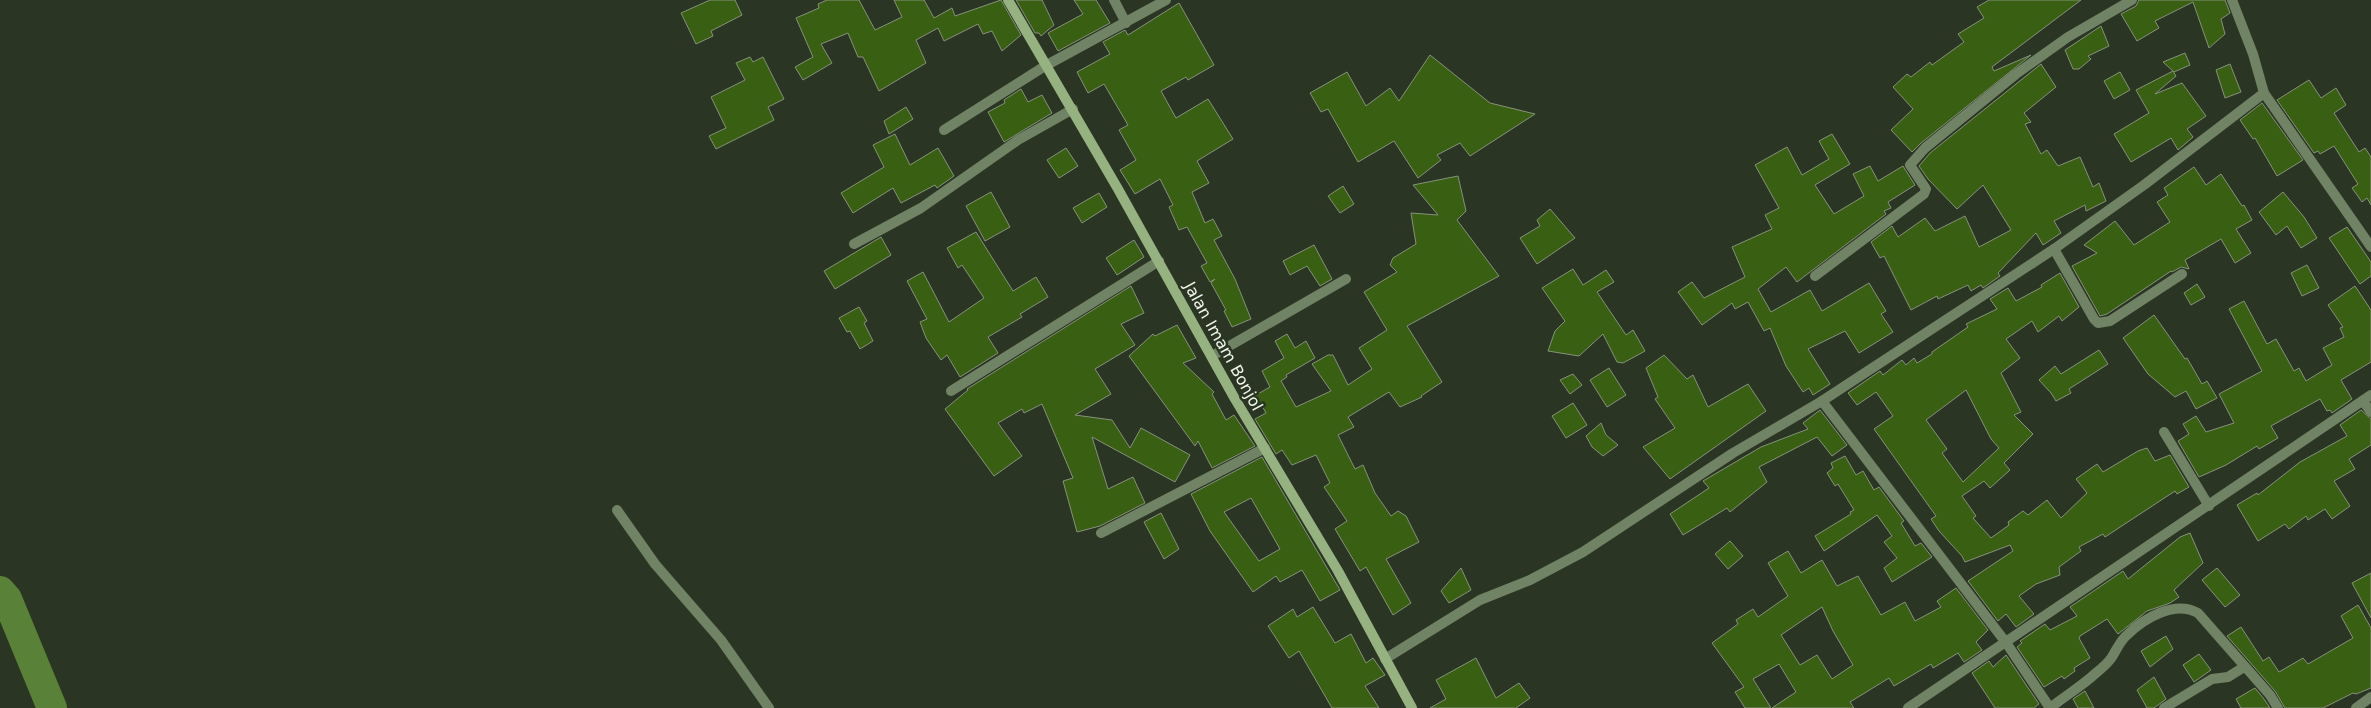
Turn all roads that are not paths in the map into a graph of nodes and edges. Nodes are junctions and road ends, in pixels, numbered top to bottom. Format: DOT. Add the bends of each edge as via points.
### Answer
graph roads {
  1 [pos="1008,0"];
  2 [pos="1114,0"];
  3 [pos="1166,0"];
  4 [pos="2132,0"];
  5 [pos="2232,0"];
  6 [pos="1126,23"];
  7 [pos="1045,66"];
  8 [pos="2264,93"];
  9 [pos="1073,109"];
  10 [pos="944,130"];
  11 [pos="854,244"];
  12 [pos="2371,247"];
  13 [pos="2054,249"];
  14 [pos="1159,261"];
  15 [pos="2182,274"];
  16 [pos="1816,276"];
  17 [pos="1346,279"];
  18 [pos="1212,356"];
  19 [pos="952,391"];
  20 [pos="2367,398"];
  21 [pos="1822,401"];
  22 [pos="2371,412"];
  23 [pos="2164,432"];
  24 [pos="1265,448"];
  25 [pos="2209,506"];
  26 [pos="617,510"];
  27 [pos="1101,533"];
  28 [pos="2007,644"];
  29 [pos="1385,659"];
  30 [pos="2244,667"];
  31 [pos="2371,697"];
  32 [pos="769,708"];
  33 [pos="1412,708"];
  34 [pos="1908,708"];
  35 [pos="2050,708"];
  36 [pos="2164,708"];
  37 [pos="2278,708"];
  38 [pos="2356,708"];
  1 -- 7 [label="main road, Jalan Imam Bonjol"];
  2 -- 6 [label="street"];
  3 -- 6 [label="street"];
  4 -- 16 [label="street" via="2068,37 2016,74 1924,148 1910,165 1924,185 1924,194"];
  5 -- 8 [label="street"];
  6 -- 7 [label="street"];
  7 -- 9 [label="main road, Jalan Imam Bonjol"];
  7 -- 10 [label="street"];
  8 -- 12 [label="street"];
  8 -- 13 [label="street"];
  9 -- 11 [label="street" via="1018,140 921,208"];
  9 -- 14 [label="main road, Jalan Imam Bonjol"];
  13 -- 15 [label="street" via="2098,323 2110,322"];
  13 -- 21 [label="street"];
  14 -- 18 [label="main road, Jalan Imam Bonjol"];
  14 -- 19 [label="street"];
  17 -- 18 [label="street"];
  18 -- 24 [label="main road, Jalan Imam Bonjol"];
  20 -- 22 [label="street"];
  20 -- 25 [label="street"];
  21 -- 28 [label="street"];
  21 -- 29 [label="street" via="1733,453 1582,552 1530,580 1480,600"];
  23 -- 25 [label="street"];
  24 -- 27 [label="street"];
  24 -- 29 [label="main road, Jalan Imam Bonjol" via="1338,571"];
  25 -- 28 [label="street"];
  26 -- 32 [label="street" via="655,564 721,640"];
  28 -- 34 [label="street"];
  28 -- 35 [label="street"];
  29 -- 33 [label="main road, Jalan Imam Bonjol"];
  30 -- 35 [label="street" via="2198,613 2187,607 2172,608 2150,618 2128,634 2095,675"];
  30 -- 36 [label="street" via="2228,677 2212,679"];
  30 -- 37 [label="street"];
  31 -- 38 [label="street"];
}
